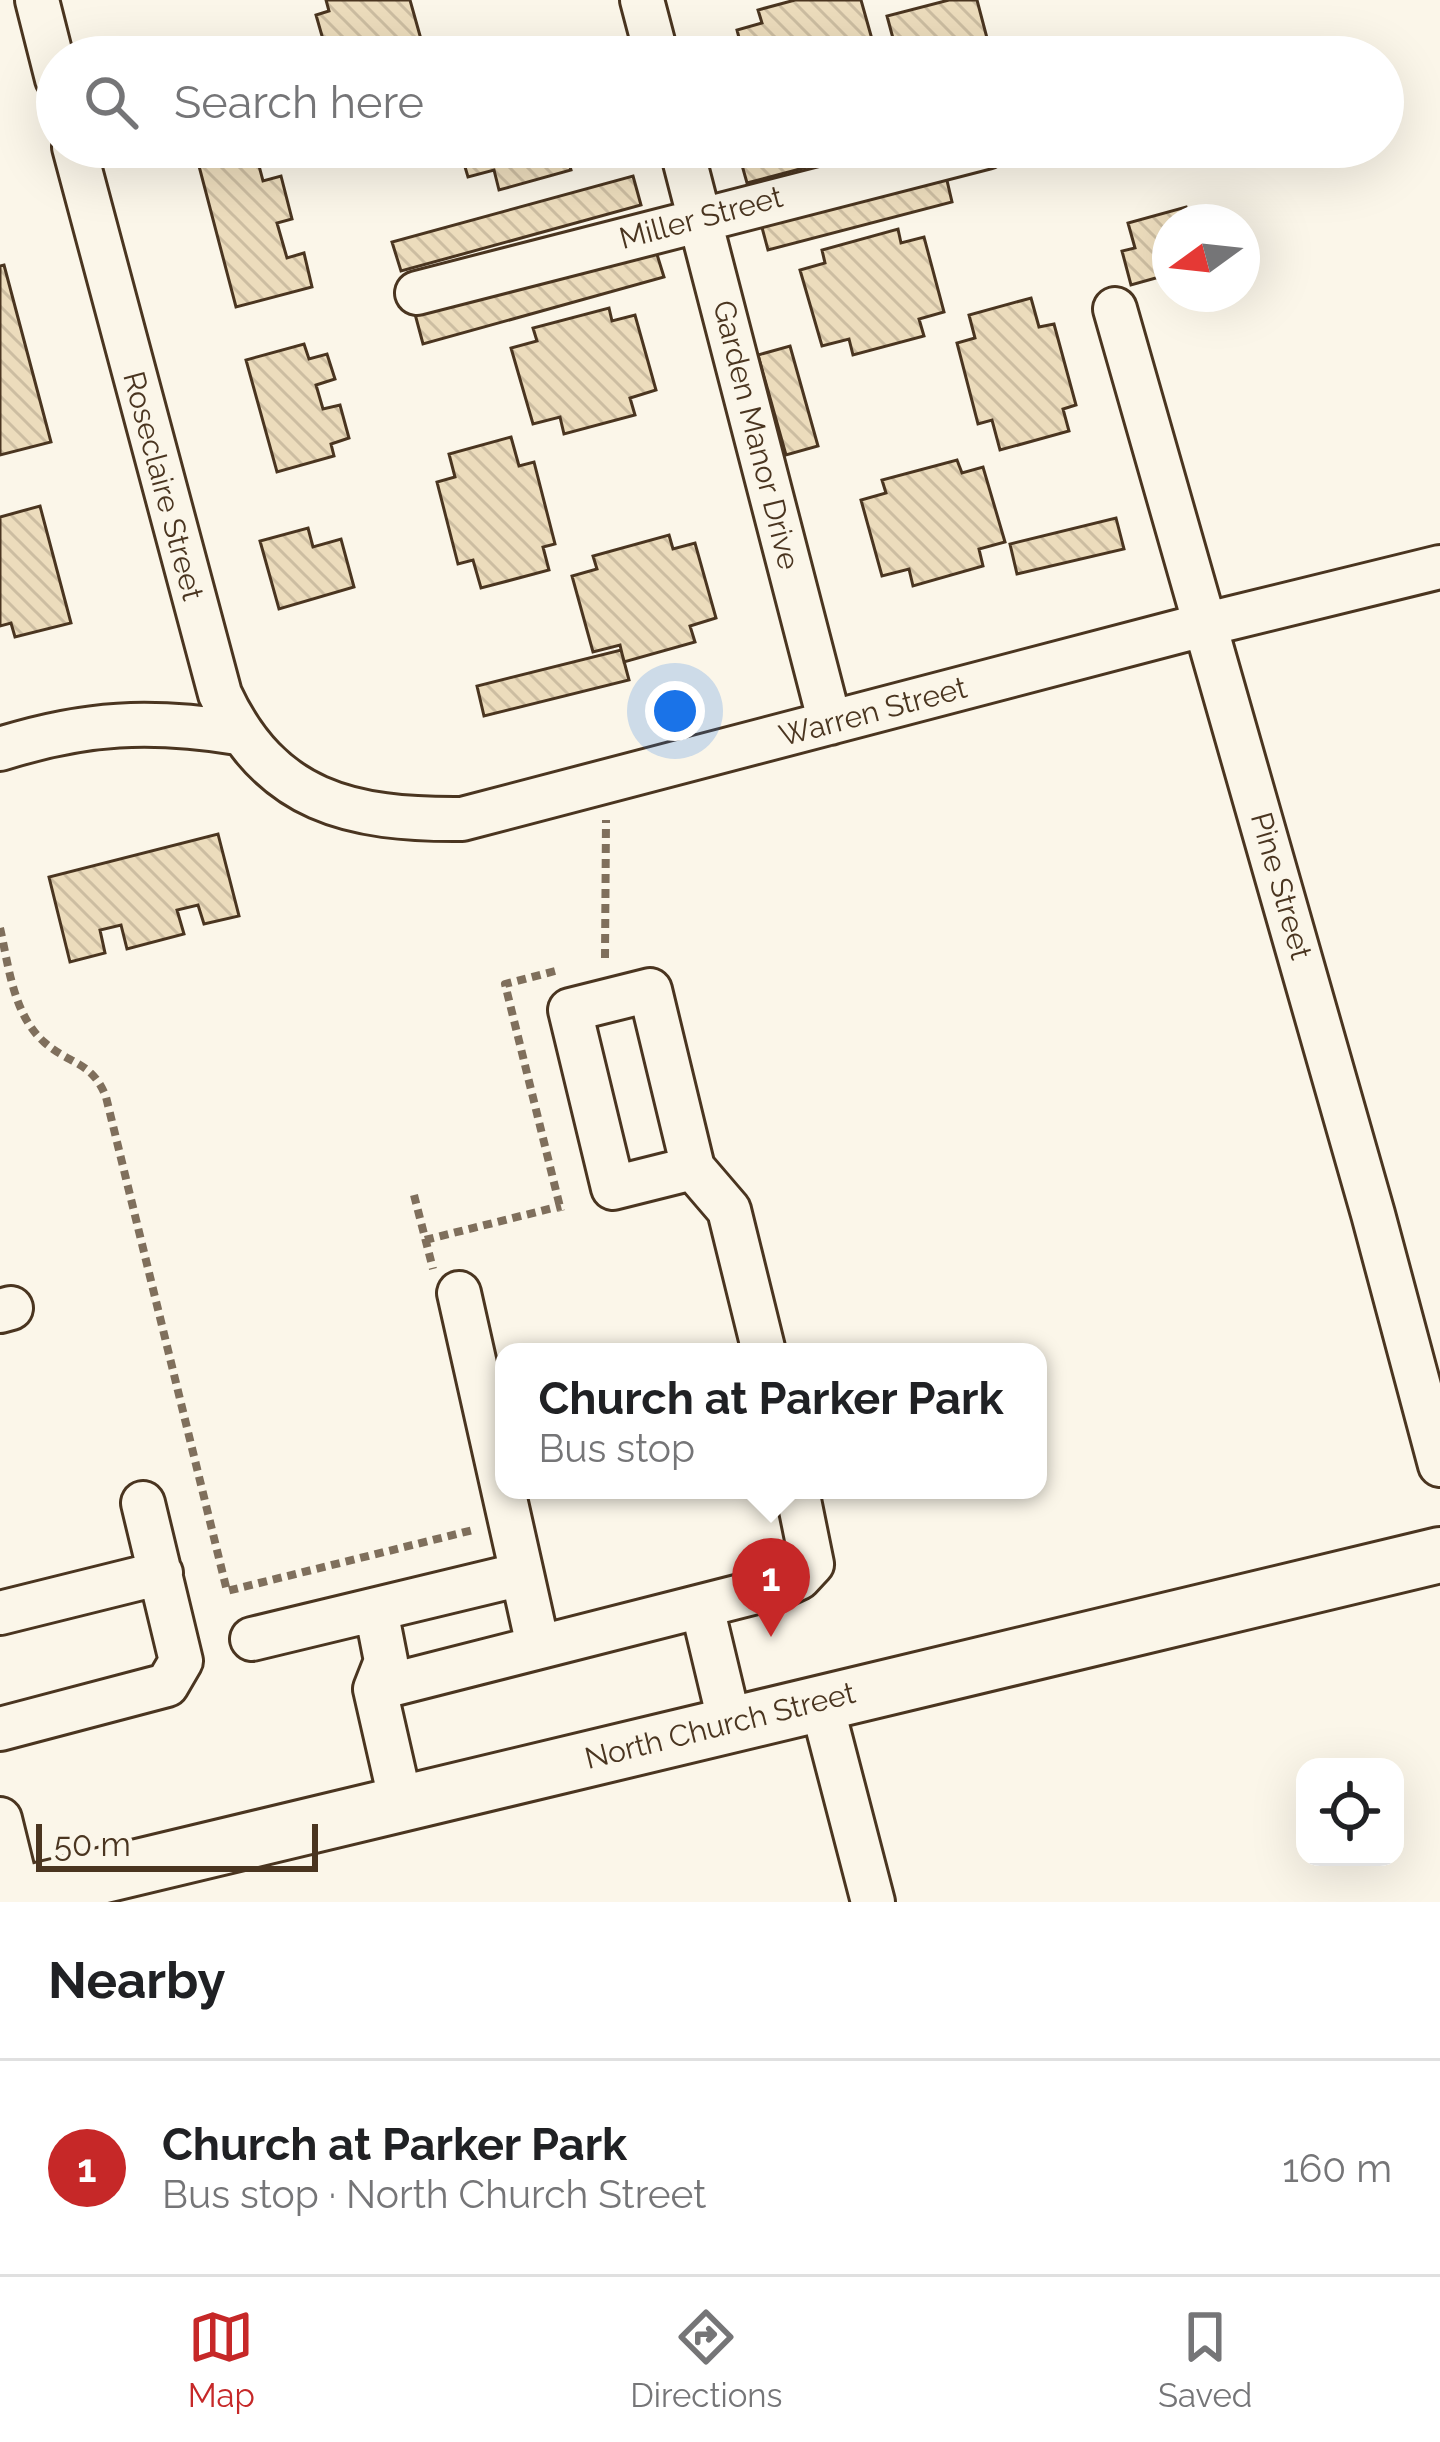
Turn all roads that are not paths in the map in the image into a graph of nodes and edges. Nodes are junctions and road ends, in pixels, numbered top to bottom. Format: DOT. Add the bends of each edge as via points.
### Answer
graph roads {
  1 [pos="37,0"];
  2 [pos="642,0"];
  3 [pos="46,36"];
  4 [pos="651,36"];
  5 [pos="79,168"];
  6 [pos="687,168"];
  7 [pos="901,168"];
  8 [pos="700,218"];
  9 [pos="417,293"];
  10 [pos="1115,309"];
  11 [pos="1440,567"];
  12 [pos="1207,624"];
  13 [pos="830,723"];
  14 [pos="238,734"];
  15 [pos="0,748"];
  16 [pos="306,792"];
  17 [pos="693,1168"];
  18 [pos="447,1286"];
  19 [pos="762,1343"];
  20 [pos="495,1465"];
  21 [pos="1440,1466"];
  22 [pos="504,1499"];
  23 [pos="799,1499"];
  24 [pos="143,1503"];
  25 [pos="1440,1555"];
  26 [pos="161,1573"];
  27 [pos="522,1574"];
  28 [pos="702,1607"];
  29 [pos="376,1610"];
  30 [pos="0,1613"];
  31 [pos="252,1639"];
  32 [pos="538,1646"];
  33 [pos="375,1689"];
  34 [pos="820,1702"];
  35 [pos="730,1724"];
  36 [pos="0,1730"];
  37 [pos="401,1803"];
  38 [pos="0,1819"];
  39 [pos="9,1898"];
  40 [pos="873,1902"];
  1 -- 3 [label="street"];
  2 -- 4 [label="street"];
  5 -- 14 [label="street, Roseclaire Street" via="202,638"];
  6 -- 8 [label="street, Garden Manor Drive"];
  7 -- 8 [label="street, Miller Street"];
  8 -- 9 [label="street, Miller Street"];
  8 -- 13 [label="street, Garden Manor Drive"];
  10 -- 12 [label="street, Pine Street"];
  11 -- 12 [label="street, Warren Street"];
  12 -- 13 [label="street, Warren Street"];
  12 -- 21 [label="street, Pine Street"];
  13 -- 16 [label="street, Warren Street" via="462,819 398,820"];
  14 -- 15 [label="street" via="129,722"];
  14 -- 16 [label="street, Roseclaire Street"];
  17 -- 17 [label="street" via="613,1188 570,1010 650,991"];
  17 -- 19 [label="street" via="729,1210"];
  18 -- 20 [label="street"];
  22 -- 27 [label="street"];
  23 -- 28 [label="street" via="812,1564 784,1585"];
  24 -- 26 [label="street"];
  25 -- 34 [label="main road, North Church Street"];
  26 -- 30 [label="street"];
  26 -- 36 [label="street" via="181,1661 167,1685"];
  27 -- 29 [label="street"];
  27 -- 32 [label="street"];
  28 -- 32 [label="street"];
  28 -- 35 [label="street"];
  29 -- 31 [label="street"];
  29 -- 33 [label="street" via="386,1661"];
  32 -- 33 [label="street"];
  33 -- 37 [label="street"];
  34 -- 35 [label="main road, North Church Street"];
  34 -- 40 [label="street"];
  35 -- 37 [label="main road, North Church Street"];
  37 -- 39 [label="main road, North Church Street"];
  38 -- 39 [label="street"];
}
